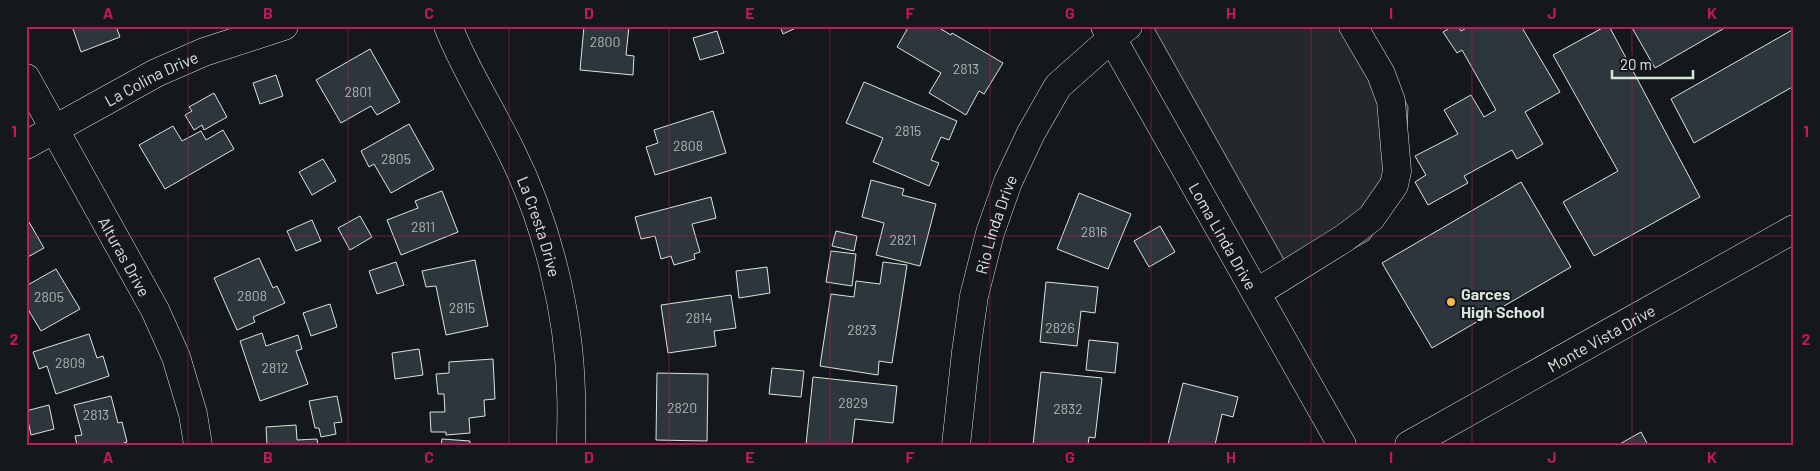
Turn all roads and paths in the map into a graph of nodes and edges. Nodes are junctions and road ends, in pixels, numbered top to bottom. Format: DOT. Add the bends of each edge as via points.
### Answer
graph roads {
  1 [pos="284,26"];
  2 [pos="448,26"];
  3 [pos="1353,26"];
  4 [pos="1115,30"];
  5 [pos="26,78"];
  6 [pos="55,129"];
  7 [pos="26,145"];
  8 [pos="1794,229"];
  9 [pos="1256,293"];
  10 [pos="198,445"];
  11 [pos="571,445"];
  12 [pos="956,445"];
  13 [pos="1342,445"];
  14 [pos="1409,445"];
  1 -- 6 [label="street, La Colina Drive" via="204,52 156,73"];
  2 -- 11 [label="street, La Cresta Drive" via="512,152 536,212 555,274 567,338"];
  3 -- 9 [label="street" via="1391,101 1397,171 1394,185 1371,218"];
  4 -- 9 [label="street, Loma Linda Drive"];
  4 -- 12 [label="street, Rio Linda Drive" via="1058,86 1008,182 990,233 974,296"];
  5 -- 6 [label="street, Alturas Drive"];
  6 -- 7 [label="street, La Colina Drive"];
  6 -- 10 [label="street, Alturas Drive" via="155,310 176,357 193,414"];
  8 -- 14 [label="street, Monte Vista Drive"];
  9 -- 13 [label="street, Loma Linda Drive"];
}
